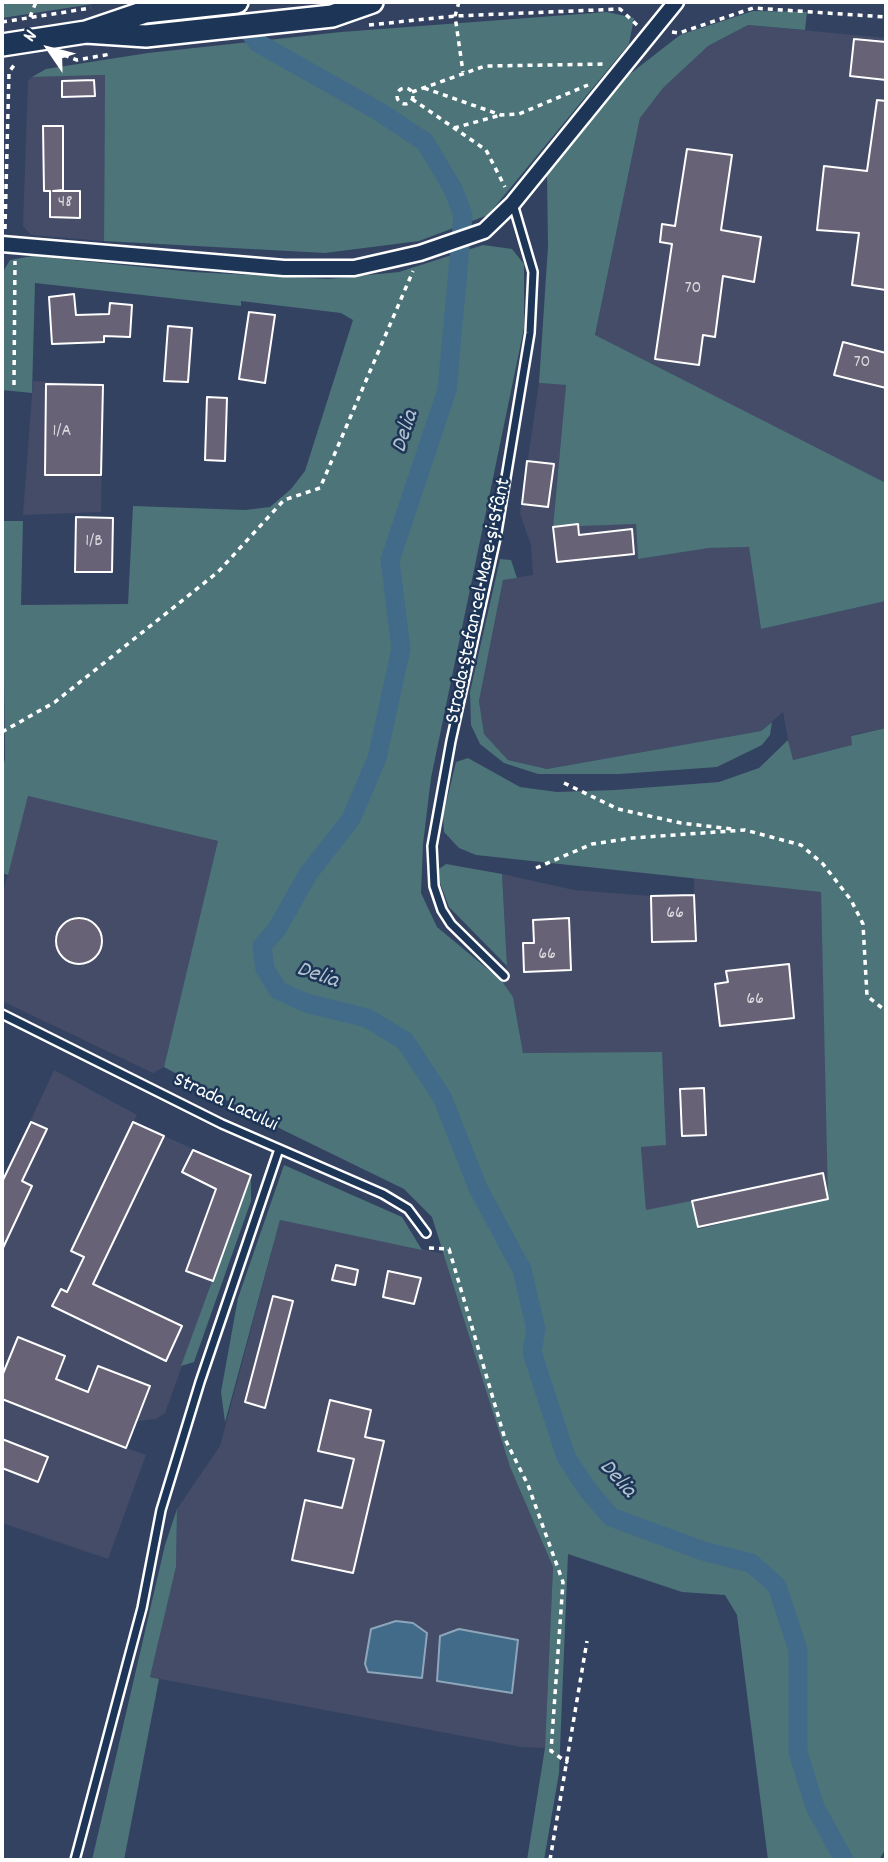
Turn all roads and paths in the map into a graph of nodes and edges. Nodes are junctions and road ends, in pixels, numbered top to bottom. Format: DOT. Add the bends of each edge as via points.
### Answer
graph roads {
  1 [pos="237,2"];
  2 [pos="372,2"];
  3 [pos="459,2"];
  4 [pos="676,2"];
  5 [pos="103,6"];
  6 [pos="455,16"];
  7 [pos="2,22"];
  8 [pos="365,26"];
  9 [pos="86,32"];
  10 [pos="2,45"];
  11 [pos="123,52"];
  12 [pos="52,57"];
  13 [pos="17,62"];
  14 [pos="621,67"];
  15 [pos="463,72"];
  16 [pos="424,88"];
  17 [pos="412,92"];
  18 [pos="412,99"];
  19 [pos="501,115"];
  20 [pos="454,128"];
  21 [pos="513,203"];
  22 [pos="7,245"];
  23 [pos="420,253"];
  24 [pos="14,385"];
  25 [pos="2,732"];
  26 [pos="564,783"];
  27 [pos="745,830"];
  28 [pos="536,868"];
  29 [pos="504,976"];
  30 [pos="886,1011"];
  31 [pos="2,1014"];
  32 [pos="279,1149"];
  33 [pos="426,1233"];
  34 [pos="429,1248"];
  35 [pos="587,1641"];
  36 [pos="568,1763"];
  37 [pos="75,1860"];
  38 [pos="550,1860"];
  1 -- 9 [label="main road" via="145,12"];
  2 -- 9 [label="main road" via="332,16 146,36"];
  3 -- 6 [label="path"];
  4 -- 14 [label="street"];
  5 -- 7 [label="path"];
  6 -- 8 [label="path"];
  6 -- 15 [label="path"];
  9 -- 10 [label="main road"];
  11 -- 12 [label="path" via="77,60"];
  13 -- 22 [label="path" via="9,72"];
  14 -- 15 [label="path" via="485,66"];
  14 -- 19 [label="path" via="519,114"];
  14 -- 21 [label="street"];
  15 -- 16 [label="path"];
  16 -- 17 [label="path"];
  16 -- 19 [label="path"];
  17 -- 18 [label="path"];
  17 -- 18 [label="path" via="405,88 396,95 401,104"];
  18 -- 20 [label="path"];
  19 -- 20 [label="path"];
  20 -- 21 [label="path" via="486,150"];
  21 -- 23 [label="street" via="484,231"];
  21 -- 29 [label="lane, Strada Ștefan cel Mare și Sfânt" via="533,272 530,334 496,538 432,846 434,886 442,910"];
  22 -- 23 [label="street" via="284,268 354,268"];
  22 -- 24 [label="path"];
  23 -- 25 [label="path" via="320,488 284,500 218,572 55,702"];
  26 -- 27 [label="path" via="618,809 681,823"];
  27 -- 28 [label="path" via="592,844"];
  27 -- 30 [label="path" via="801,845 823,863 863,924 867,996"];
  31 -- 32 [label="lane, Strada Lacului"];
  32 -- 33 [label="lane, Strada Lacului" via="383,1194 408,1209"];
  32 -- 37 [label="lane" via="160,1510 142,1608"];
  34 -- 36 [label="path" via="449,1249 505,1439 528,1485 563,1581 551,1751"];
  35 -- 36 [label="path"];
  36 -- 38 [label="path"];
}
